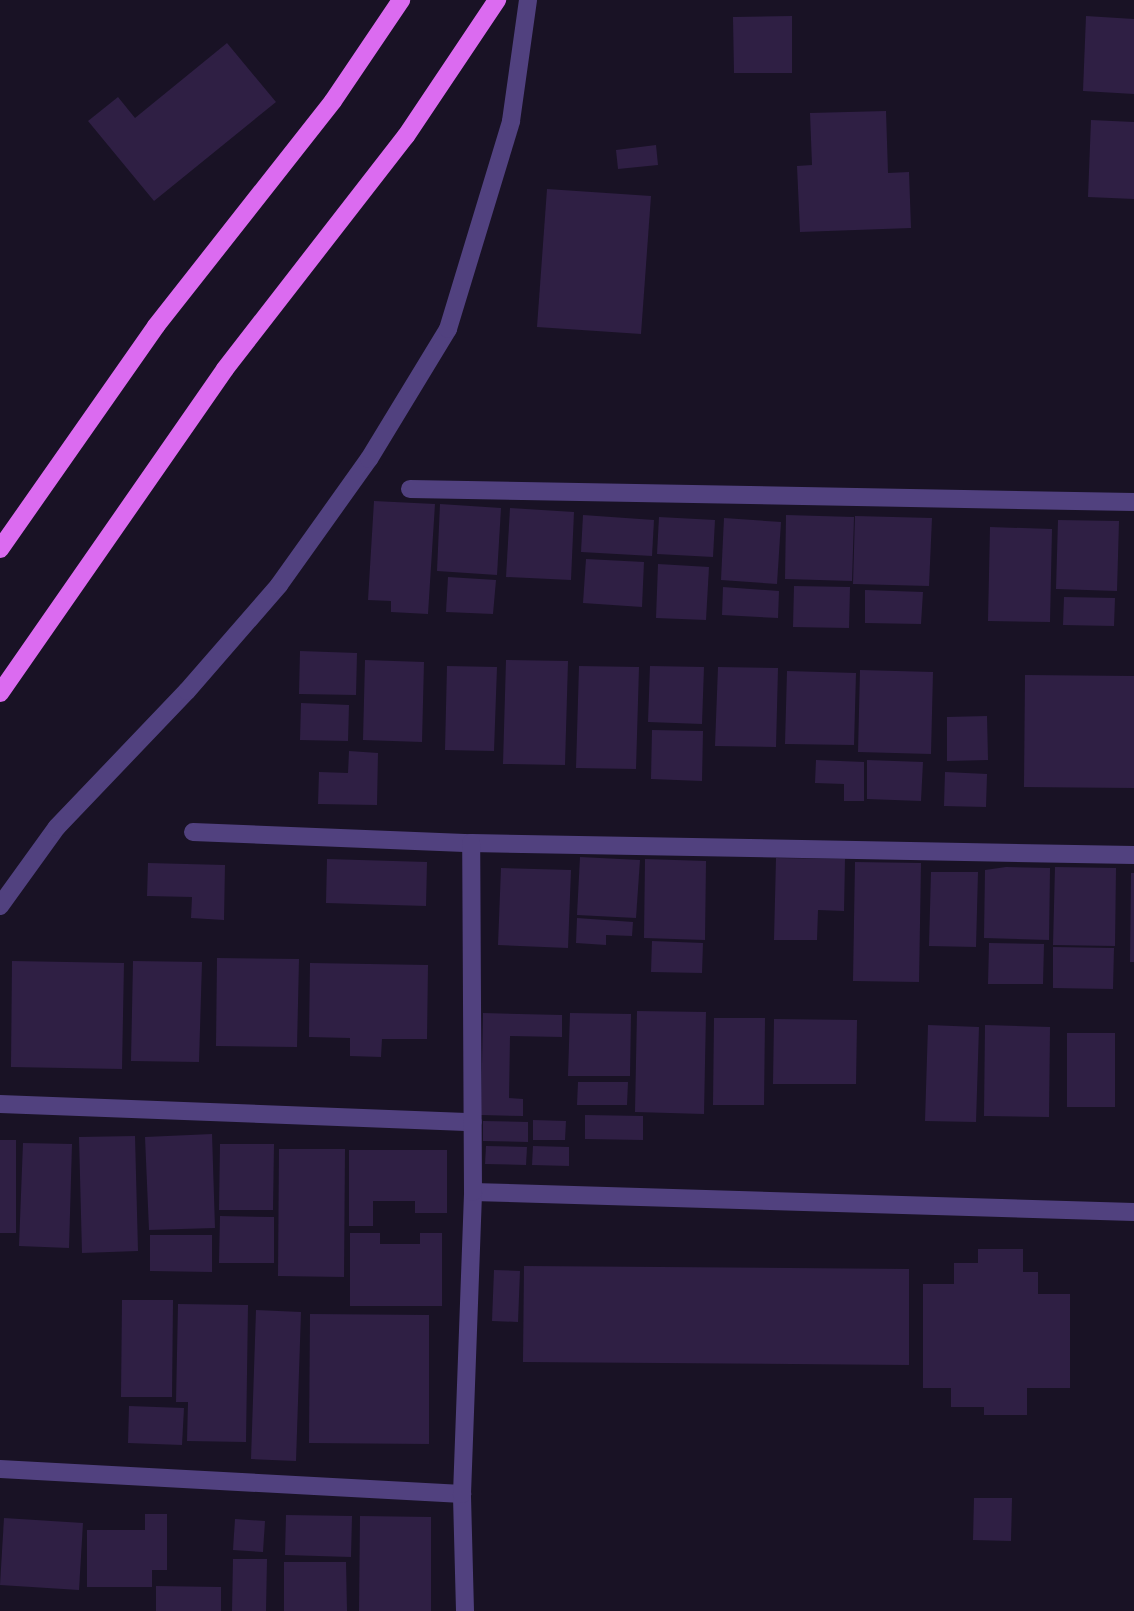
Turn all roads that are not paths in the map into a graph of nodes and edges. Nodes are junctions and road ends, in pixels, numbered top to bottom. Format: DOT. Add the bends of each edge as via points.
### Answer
graph roads {
  1 [pos="401,0"];
  2 [pos="497,0"];
  3 [pos="528,0"];
  4 [pos="410,489"];
  5 [pos="1134,502"];
  6 [pos="0,549"];
  7 [pos="0,693"];
  8 [pos="192,832"];
  9 [pos="471,843"];
  10 [pos="1134,855"];
  11 [pos="0,906"];
  12 [pos="0,1104"];
  13 [pos="473,1122"];
  14 [pos="473,1192"];
  15 [pos="1134,1212"];
  16 [pos="0,1469"];
  17 [pos="462,1494"];
  18 [pos="465,1611"];
  1 -- 6 [label="main road" via="333,101 156,326"];
  2 -- 7 [label="main road" via="405,136 225,369"];
  3 -- 11 [label="street" via="512,121 448,329 369,459 279,585 187,691 57,827"];
  4 -- 5 [label="street"];
  8 -- 9 [label="street"];
  9 -- 10 [label="street"];
  9 -- 13 [label="street"];
  12 -- 13 [label="street"];
  13 -- 14 [label="street"];
  14 -- 15 [label="street"];
  14 -- 17 [label="street"];
  16 -- 17 [label="street"];
  17 -- 18 [label="street"];
}
